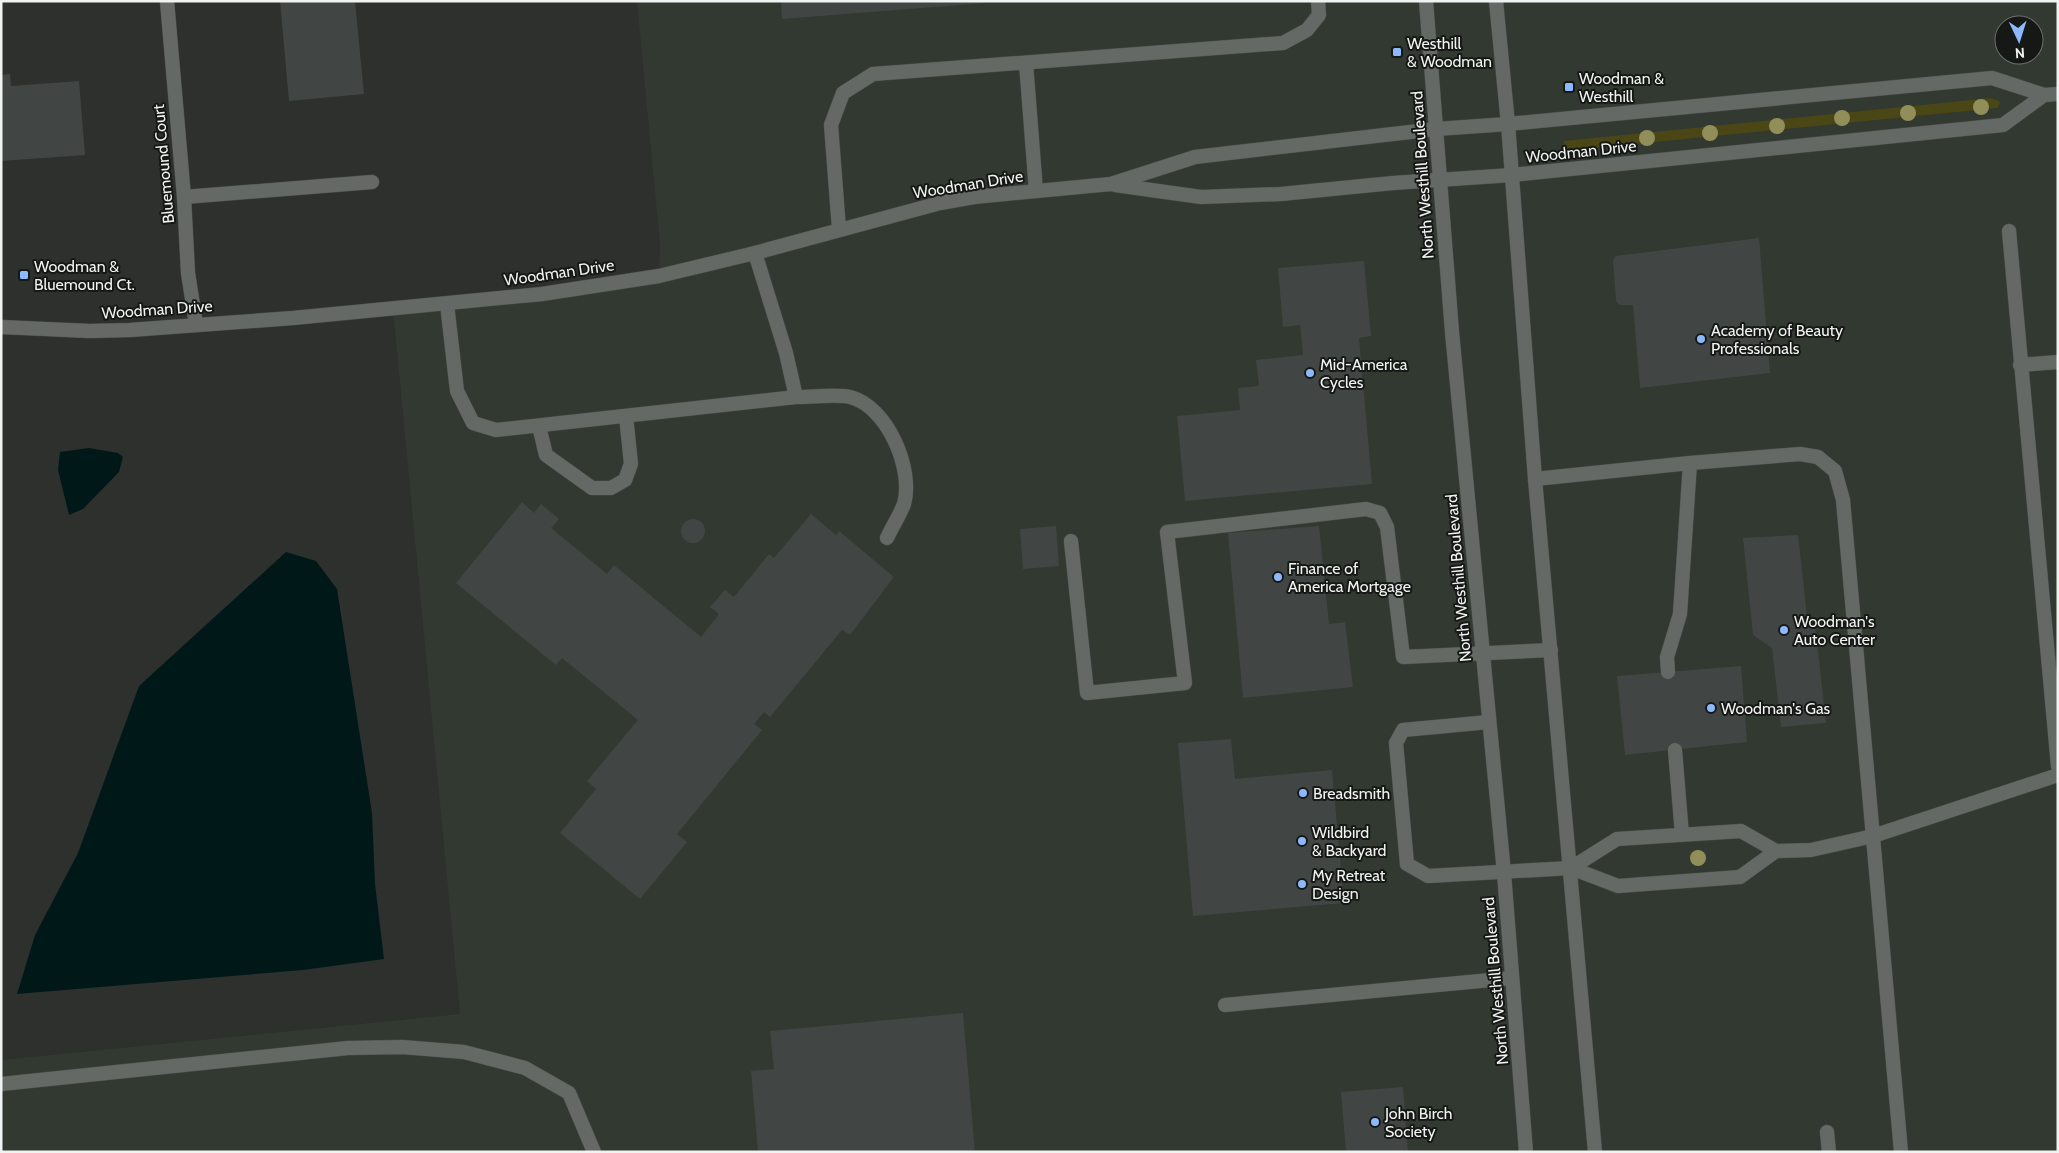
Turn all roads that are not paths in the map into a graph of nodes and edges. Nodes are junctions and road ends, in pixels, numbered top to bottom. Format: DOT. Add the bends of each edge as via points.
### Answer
graph roads {
  1 [pos="167,1"];
  2 [pos="1318,1"];
  3 [pos="1426,1"];
  4 [pos="1496,1"];
  5 [pos="1026,62"];
  6 [pos="2051,94"];
  7 [pos="1508,124"];
  8 [pos="1436,129"];
  9 [pos="1512,175"];
  10 [pos="1440,180"];
  11 [pos="372,182"];
  12 [pos="1111,184"];
  13 [pos="1036,191"];
  14 [pos="184,198"];
  15 [pos="839,229"];
  16 [pos="2009,230"];
  17 [pos="755,253"];
  18 [pos="446,304"];
  19 [pos="196,324"];
  20 [pos="1,328"];
  21 [pos="2058,362"];
  22 [pos="2020,365"];
  23 [pos="796,397"];
  24 [pos="626,416"];
  25 [pos="540,426"];
  26 [pos="1690,463"];
  27 [pos="1535,479"];
  28 [pos="887,538"];
  29 [pos="1071,541"];
  30 [pos="1551,650"];
  31 [pos="1483,654"];
  32 [pos="1668,672"];
  33 [pos="1489,722"];
  34 [pos="1675,750"];
  35 [pos="2058,766"];
  36 [pos="2058,775"];
  37 [pos="1682,835"];
  38 [pos="1873,836"];
  39 [pos="1776,851"];
  40 [pos="1571,868"];
  41 [pos="1504,872"];
  42 [pos="1512,978"];
  43 [pos="1225,1005"];
  44 [pos="1,1084"];
  45 [pos="1827,1132"];
  46 [pos="594,1152"];
  47 [pos="1526,1152"];
  48 [pos="1595,1152"];
  49 [pos="1829,1152"];
  50 [pos="1902,1152"];
  1 -- 14 [label="street, Bluemound Court"];
  2 -- 5 [label="street" via="1319,15 1307,30 1283,43"];
  3 -- 8 [label="street, North Westhill Boulevard"];
  4 -- 7 [label="street"];
  5 -- 13 [label="street"];
  5 -- 15 [label="street" via="873,74 843,93 831,125"];
  6 -- 7 [label="street, Woodman Drive" via="1992,78"];
  6 -- 9 [label="street, Woodman Drive" via="2003,125"];
  7 -- 8 [label="street, Woodman Drive"];
  7 -- 9 [label="street"];
  8 -- 10 [label="street, North Westhill Boulevard"];
  8 -- 12 [label="street, Woodman Drive" via="1195,157"];
  9 -- 10 [label="street, Woodman Drive"];
  9 -- 27 [label="street"];
  10 -- 12 [label="street, Woodman Drive" via="1281,194 1201,196"];
  10 -- 31 [label="street, North Westhill Boulevard"];
  11 -- 14 [label="street"];
  12 -- 13 [label="street, Woodman Drive"];
  13 -- 15 [label="street, Woodman Drive" via="940,203"];
  14 -- 19 [label="street, Bluemound Court" via="188,273"];
  15 -- 17 [label="street, Woodman Drive"];
  16 -- 22 [label="street"];
  17 -- 18 [label="street, Woodman Drive" via="659,276 542,294"];
  17 -- 23 [label="street"];
  18 -- 19 [label="street, Woodman Drive"];
  18 -- 25 [label="street" via="457,391 473,423 496,430"];
  19 -- 20 [label="street, Woodman Drive" via="90,331"];
  21 -- 22 [label="street"];
  22 -- 35 [label="street"];
  23 -- 24 [label="street"];
  23 -- 28 [label="street" via="850,397 874,410 893,436 905,470 904,503"];
  24 -- 25 [label="street"];
  24 -- 25 [label="street" via="631,464 625,480 611,488 592,488 546,455"];
  26 -- 27 [label="street"];
  26 -- 32 [label="street" via="1680,614 1667,657"];
  26 -- 38 [label="street" via="1800,454 1818,457 1835,471 1843,500"];
  27 -- 30 [label="street"];
  29 -- 31 [label="street" via="1087,693 1185,683 1167,532 1366,509 1380,512 1387,527 1403,657"];
  30 -- 31 [label="street"];
  30 -- 40 [label="street"];
  31 -- 33 [label="street, North Westhill Boulevard"];
  33 -- 41 [label="street, North Westhill Boulevard"];
  33 -- 41 [label="street" via="1403,730 1396,743 1407,864 1428,876"];
  34 -- 37 [label="street"];
  36 -- 38 [label="street"];
  37 -- 39 [label="street" via="1741,831"];
  37 -- 40 [label="street" via="1617,839"];
  38 -- 39 [label="street" via="1811,850"];
  38 -- 50 [label="street"];
  39 -- 40 [label="street" via="1740,877 1618,886"];
  40 -- 41 [label="street"];
  40 -- 48 [label="street"];
  41 -- 42 [label="street, North Westhill Boulevard"];
  42 -- 43 [label="street"];
  42 -- 47 [label="street, North Westhill Boulevard"];
  44 -- 46 [label="street" via="348,1048 402,1047 464,1052 525,1068 569,1092"];
  45 -- 49 [label="street"];
}
